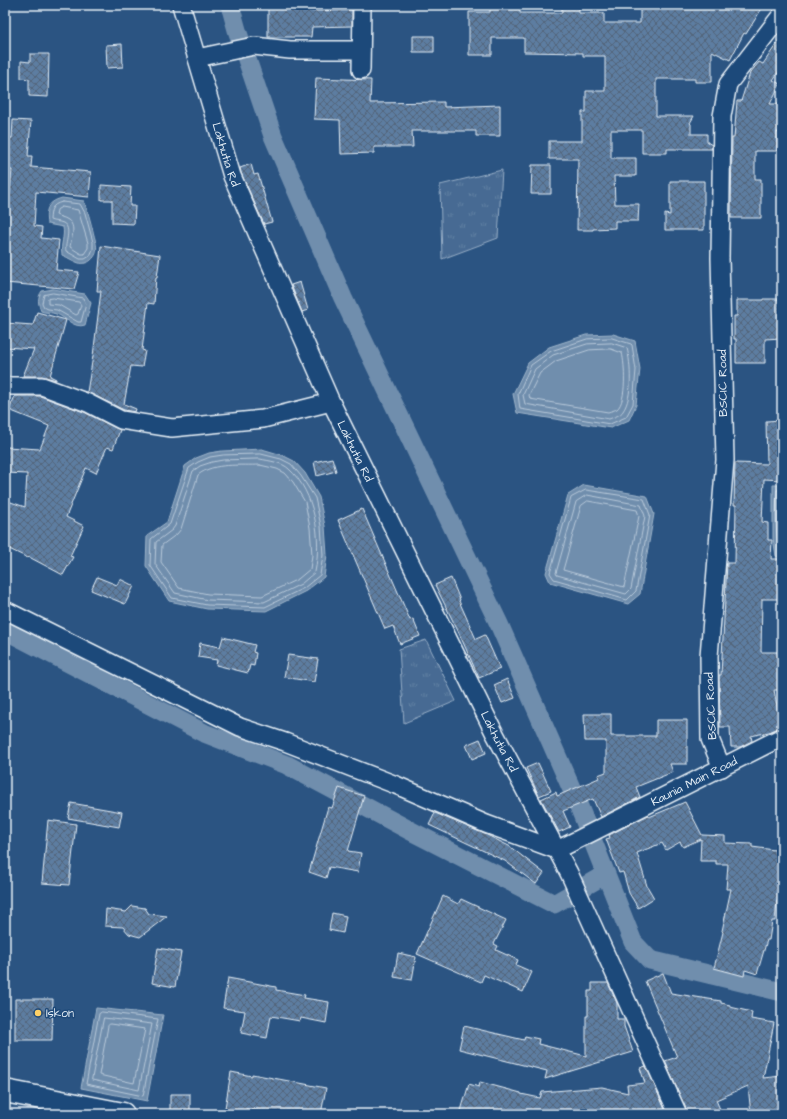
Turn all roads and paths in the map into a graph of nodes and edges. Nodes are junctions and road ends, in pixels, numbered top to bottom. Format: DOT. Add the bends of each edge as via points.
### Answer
graph roads {
  1 [pos="181,5"];
  2 [pos="362,5"];
  3 [pos="782,14"];
  4 [pos="361,50"];
  5 [pos="196,58"];
  6 [pos="361,70"];
  7 [pos="5,386"];
  8 [pos="331,402"];
  9 [pos="5,610"];
  10 [pos="782,737"];
  11 [pos="722,768"];
  12 [pos="564,847"];
  13 [pos="5,1091"];
  14 [pos="123,1114"];
  15 [pos="678,1114"];
  1 -- 5 [label="street, Lakhutia Rd"];
  2 -- 4 [label="street"];
  3 -- 11 [label="street, BSCIC Road" via="728,84 722,116 720,258 725,460 708,656 710,739"];
  4 -- 5 [label="street" via="290,50 254,46"];
  4 -- 6 [label="street"];
  5 -- 8 [label="street, Lakhutia Rd" via="232,176"];
  7 -- 8 [label="street" via="42,386 88,403 121,420 172,428 263,419"];
  8 -- 12 [label="street, Lakhutia Rd" via="494,732"];
  9 -- 12 [label="street" via="240,727 389,782 486,824"];
  10 -- 11 [label="street, Kaunia Main Road"];
  11 -- 12 [label="street, Kaunia Main Road"];
  12 -- 15 [label="street, Lakhutia Rd" via="572,880 583,906"];
  13 -- 14 [label="main road"];
}
